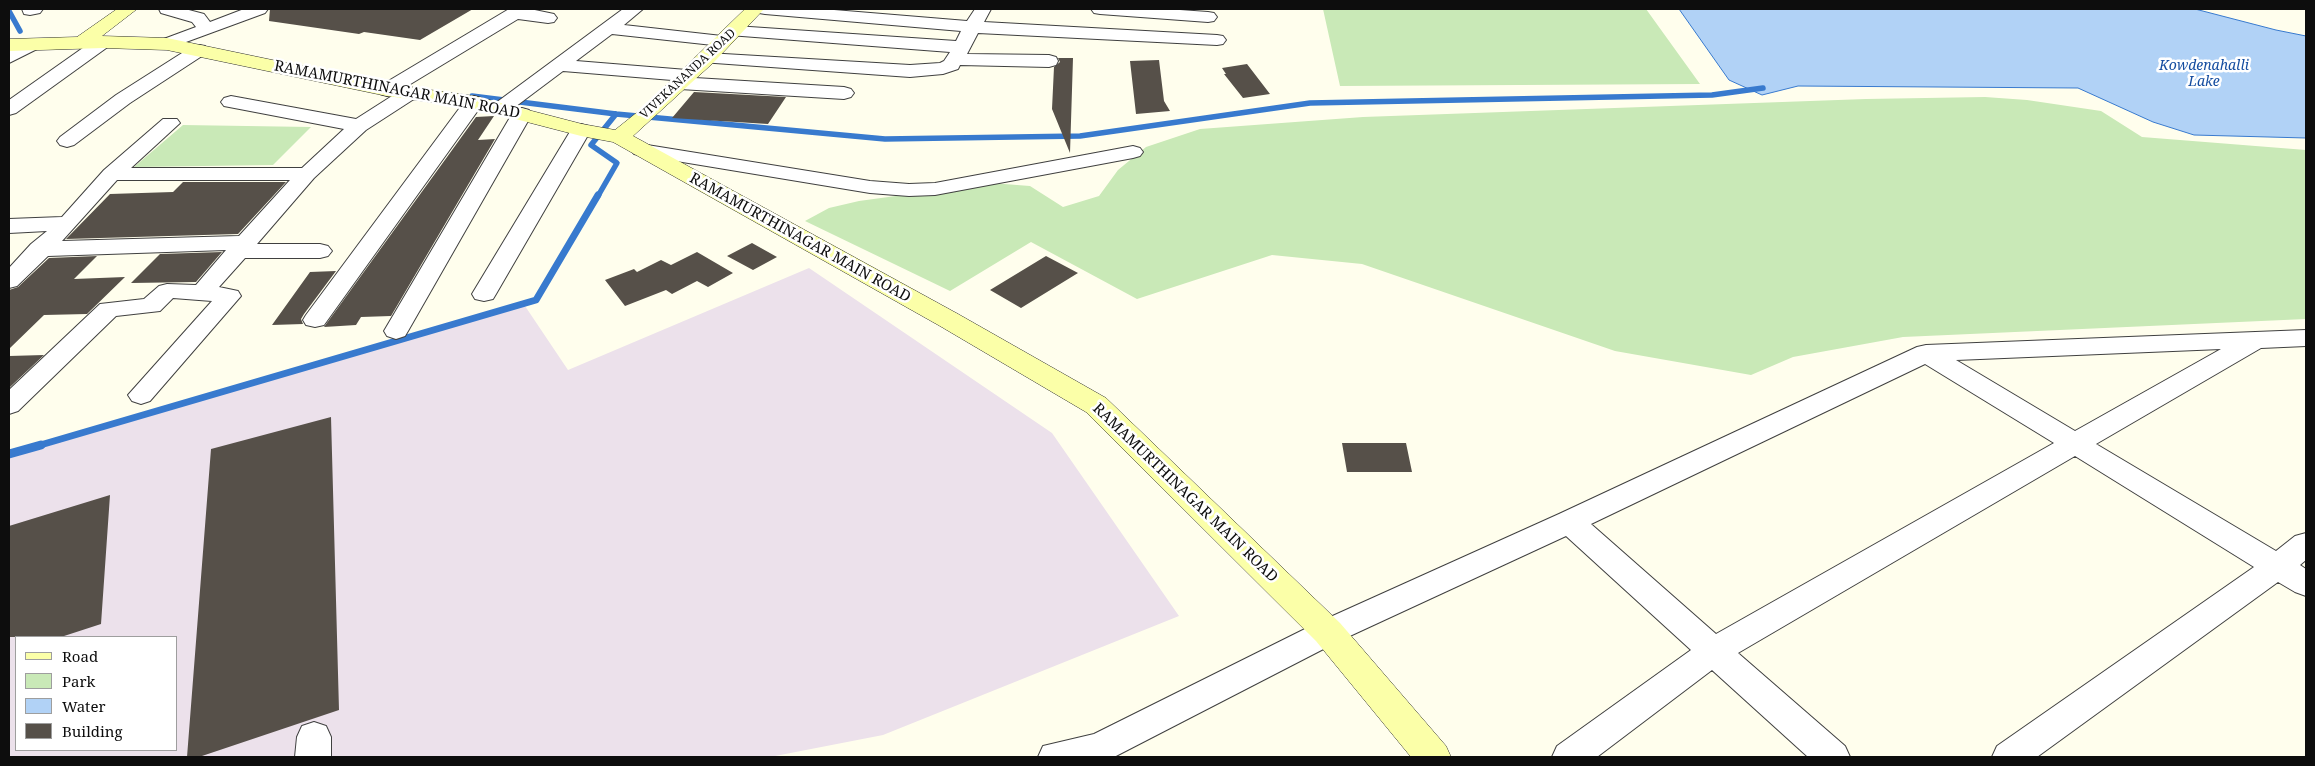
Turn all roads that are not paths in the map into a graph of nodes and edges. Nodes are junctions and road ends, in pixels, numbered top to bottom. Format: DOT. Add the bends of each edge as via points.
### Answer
graph roads {
  1 [pos="128,9"];
  2 [pos="167,9"];
  3 [pos="259,9"];
  4 [pos="634,9"];
  5 [pos="755,9"];
  6 [pos="766,9"];
  7 [pos="983,9"];
  8 [pos="1100,9"];
  9 [pos="518,11"];
  10 [pos="1208,17"];
  11 [pos="548,18"];
  12 [pos="973,27"];
  13 [pos="608,28"];
  14 [pos="205,34"];
  15 [pos="728,36"];
  16 [pos="1217,40"];
  17 [pos="103,42"];
  18 [pos="81,43"];
  19 [pos="9,45"];
  20 [pos="31,45"];
  21 [pos="959,53"];
  22 [pos="9,58"];
  23 [pos="708,58"];
  24 [pos="1049,61"];
  25 [pos="558,65"];
  26 [pos="684,79"];
  27 [pos="387,90"];
  28 [pos="410,93"];
  29 [pos="844,93"];
  30 [pos="230,102"];
  31 [pos="474,102"];
  32 [pos="512,107"];
  33 [pos="9,109"];
  34 [pos="170,123"];
  35 [pos="359,126"];
  36 [pos="581,130"];
  37 [pos="67,141"];
  38 [pos="630,144"];
  39 [pos="1133,152"];
  40 [pos="111,174"];
  41 [pos="308,174"];
  42 [pos="68,223"];
  43 [pos="9,226"];
  44 [pos="241,247"];
  45 [pos="39,250"];
  46 [pos="320,251"];
  47 [pos="10,278"];
  48 [pos="202,292"];
  49 [pos="484,294"];
  50 [pos="315,320"];
  51 [pos="396,331"];
  52 [pos="2258,338"];
  53 [pos="2306,338"];
  54 [pos="1926,353"];
  55 [pos="141,395"];
  56 [pos="9,405"];
  57 [pos="2076,444"];
  58 [pos="1569,522"];
  59 [pos="2306,544"];
  60 [pos="2278,566"];
  61 [pos="2306,584"];
  62 [pos="1328,632"];
  63 [pos="1714,651"];
  64 [pos="1092,752"];
  65 [pos="1056,757"];
  66 [pos="1433,757"];
  67 [pos="1570,757"];
  68 [pos="1832,757"];
  69 [pos="2010,757"];
  1 -- 18 [label="main road"];
  2 -- 14 [label="street" via="198,18"];
  3 -- 14 [label="street"];
  4 -- 13 [label="street"];
  5 -- 15 [label="main road, VIVEKANANDA ROAD"];
  6 -- 12 [label="street"];
  7 -- 12 [label="street"];
  8 -- 10 [label="street"];
  9 -- 11 [label="street"];
  9 -- 27 [label="street"];
  12 -- 16 [label="street"];
  12 -- 21 [label="street"];
  13 -- 15 [label="street"];
  13 -- 25 [label="street"];
  14 -- 17 [label="main road, RAMAMURTHINAGAR MAIN ROAD" via="167,44"];
  14 -- 27 [label="main road, RAMAMURTHINAGAR MAIN ROAD"];
  14 -- 37 [label="street"];
  15 -- 21 [label="street"];
  15 -- 23 [label="main road, VIVEKANANDA ROAD"];
  17 -- 18 [label="main road, RAMAMURTHINAGAR MAIN ROAD"];
  17 -- 33 [label="street"];
  18 -- 20 [label="main road, RAMAMURTHINAGAR MAIN ROAD"];
  19 -- 20 [label="main road, RAMAMURTHINAGAR MAIN ROAD"];
  20 -- 22 [label="street"];
  21 -- 23 [label="street" via="951,65 943,68 910,71"];
  21 -- 24 [label="street"];
  23 -- 26 [label="main road, VIVEKANANDA ROAD"];
  25 -- 26 [label="street"];
  25 -- 32 [label="street"];
  26 -- 29 [label="street"];
  26 -- 38 [label="main road, VIVEKANANDA ROAD" via="652,110"];
  27 -- 28 [label="main road, RAMAMURTHINAGAR MAIN ROAD"];
  28 -- 31 [label="main road, RAMAMURTHINAGAR MAIN ROAD"];
  28 -- 35 [label="street"];
  30 -- 35 [label="street"];
  31 -- 32 [label="main road, RAMAMURTHINAGAR MAIN ROAD"];
  31 -- 50 [label="street"];
  32 -- 36 [label="main road, RAMAMURTHINAGAR MAIN ROAD"];
  32 -- 51 [label="street"];
  34 -- 40 [label="street"];
  35 -- 41 [label="street"];
  36 -- 38 [label="main road, RAMAMURTHINAGAR MAIN ROAD"];
  36 -- 49 [label="street"];
  38 -- 39 [label="street" via="870,187 909,190 935,189"];
  38 -- 62 [label="main road, RAMAMURTHINAGAR MAIN ROAD" via="1096,405"];
  40 -- 41 [label="street"];
  40 -- 42 [label="street"];
  41 -- 44 [label="street"];
  42 -- 43 [label="street"];
  42 -- 45 [label="street"];
  44 -- 45 [label="street"];
  44 -- 46 [label="street"];
  44 -- 48 [label="street"];
  45 -- 47 [label="street"];
  48 -- 55 [label="street" via="229,296"];
  48 -- 56 [label="street" via="167,291 150,306 109,309"];
  52 -- 53 [label="street"];
  52 -- 54 [label="street"];
  52 -- 57 [label="street"];
  54 -- 57 [label="street"];
  54 -- 58 [label="street"];
  57 -- 60 [label="street"];
  57 -- 63 [label="street"];
  58 -- 62 [label="street"];
  58 -- 63 [label="street"];
  59 -- 60 [label="street"];
  60 -- 61 [label="street"];
  60 -- 69 [label="street"];
  62 -- 64 [label="street"];
  62 -- 66 [label="main road, RAMAMURTHINAGAR MAIN ROAD"];
  63 -- 67 [label="street"];
  63 -- 68 [label="street"];
  64 -- 65 [label="street"];
}
